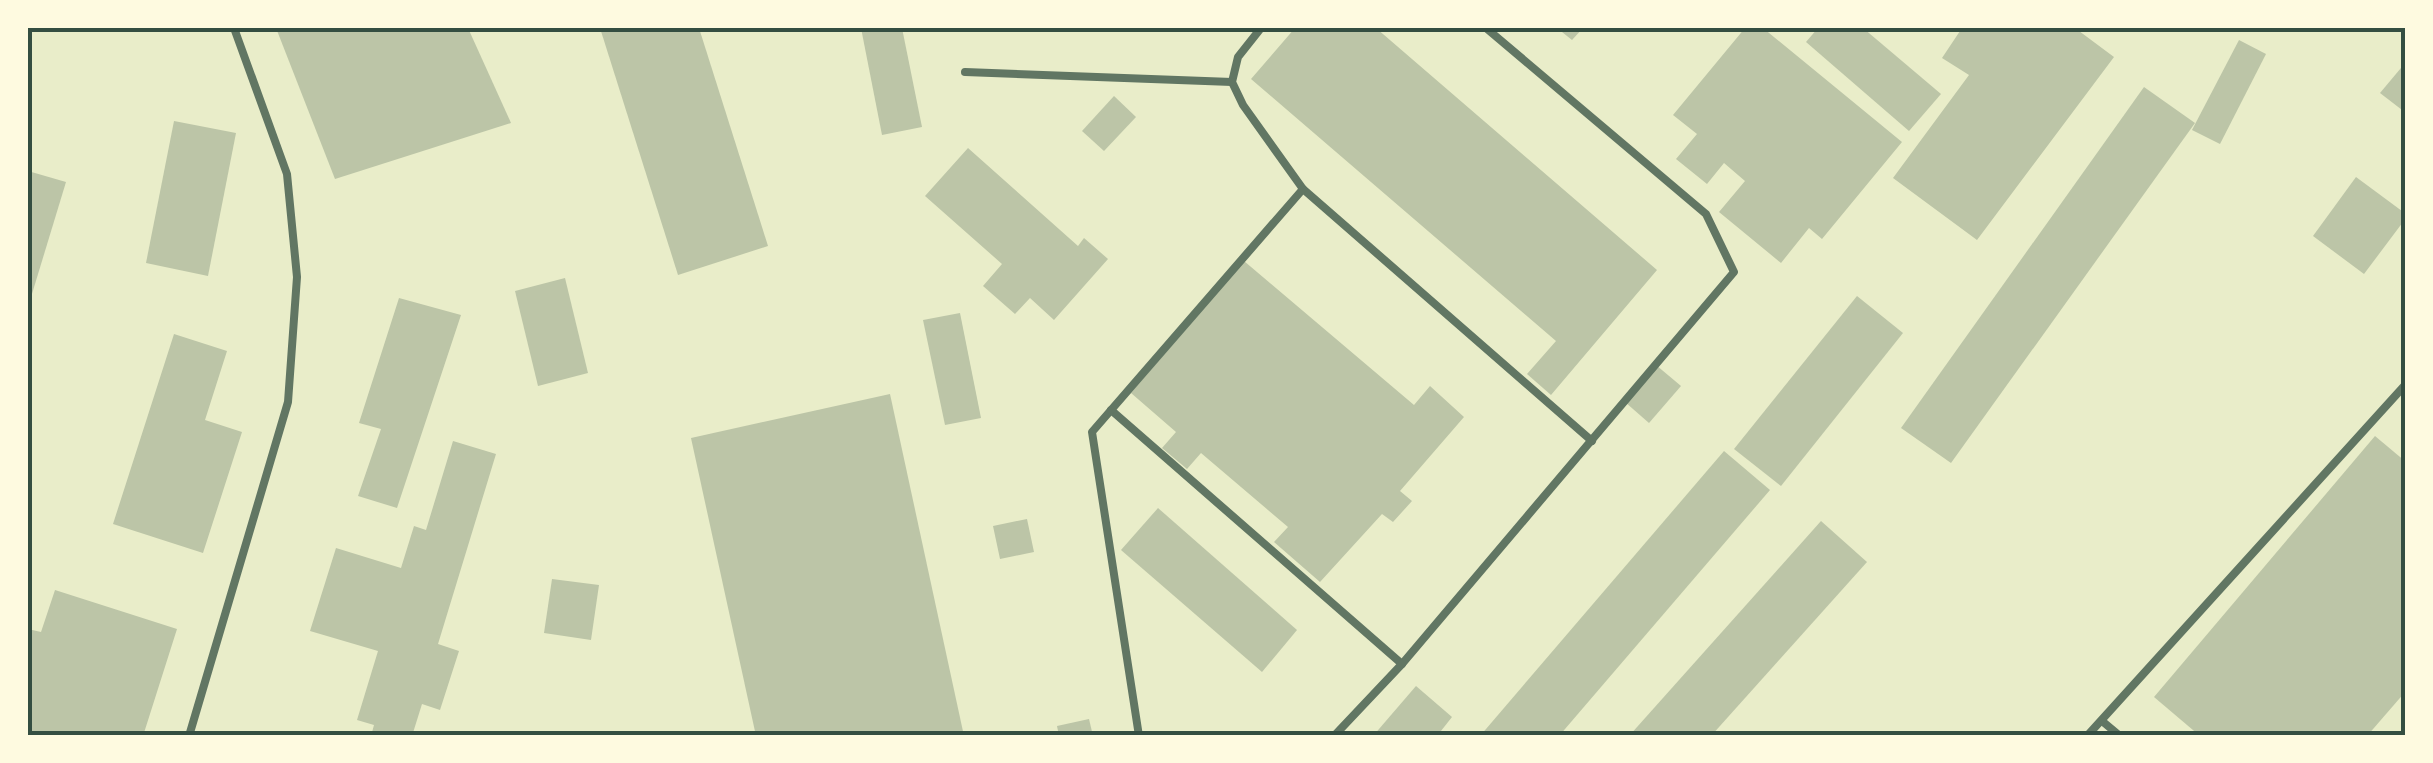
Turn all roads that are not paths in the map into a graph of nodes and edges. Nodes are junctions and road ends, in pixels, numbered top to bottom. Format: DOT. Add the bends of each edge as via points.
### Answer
graph roads {
  1 [pos="234,28"];
  2 [pos="1262,28"];
  3 [pos="1486,28"];
  4 [pos="965,72"];
  5 [pos="1232,82"];
  6 [pos="1303,189"];
  7 [pos="2406,384"];
  8 [pos="1111,410"];
  9 [pos="1592,440"];
  10 [pos="1402,664"];
  11 [pos="2102,721"];
  12 [pos="188,736"];
  13 [pos="1139,736"];
  14 [pos="1334,736"];
  15 [pos="2087,736"];
  16 [pos="2120,736"];
  1 -- 12 [label="lane" via="287,174 298,277 288,402"];
  2 -- 5 [label="lane" via="1238,57"];
  3 -- 9 [label="lane" via="1706,214 1734,272"];
  4 -- 5 [label="lane"];
  5 -- 6 [label="lane"];
  6 -- 8 [label="lane"];
  6 -- 9 [label="lane"];
  7 -- 11 [label="lane"];
  8 -- 10 [label="lane"];
  8 -- 13 [label="lane" via="1092,432"];
  9 -- 10 [label="lane"];
  10 -- 14 [label="lane"];
  11 -- 15 [label="lane"];
  11 -- 16 [label="lane"];
}
